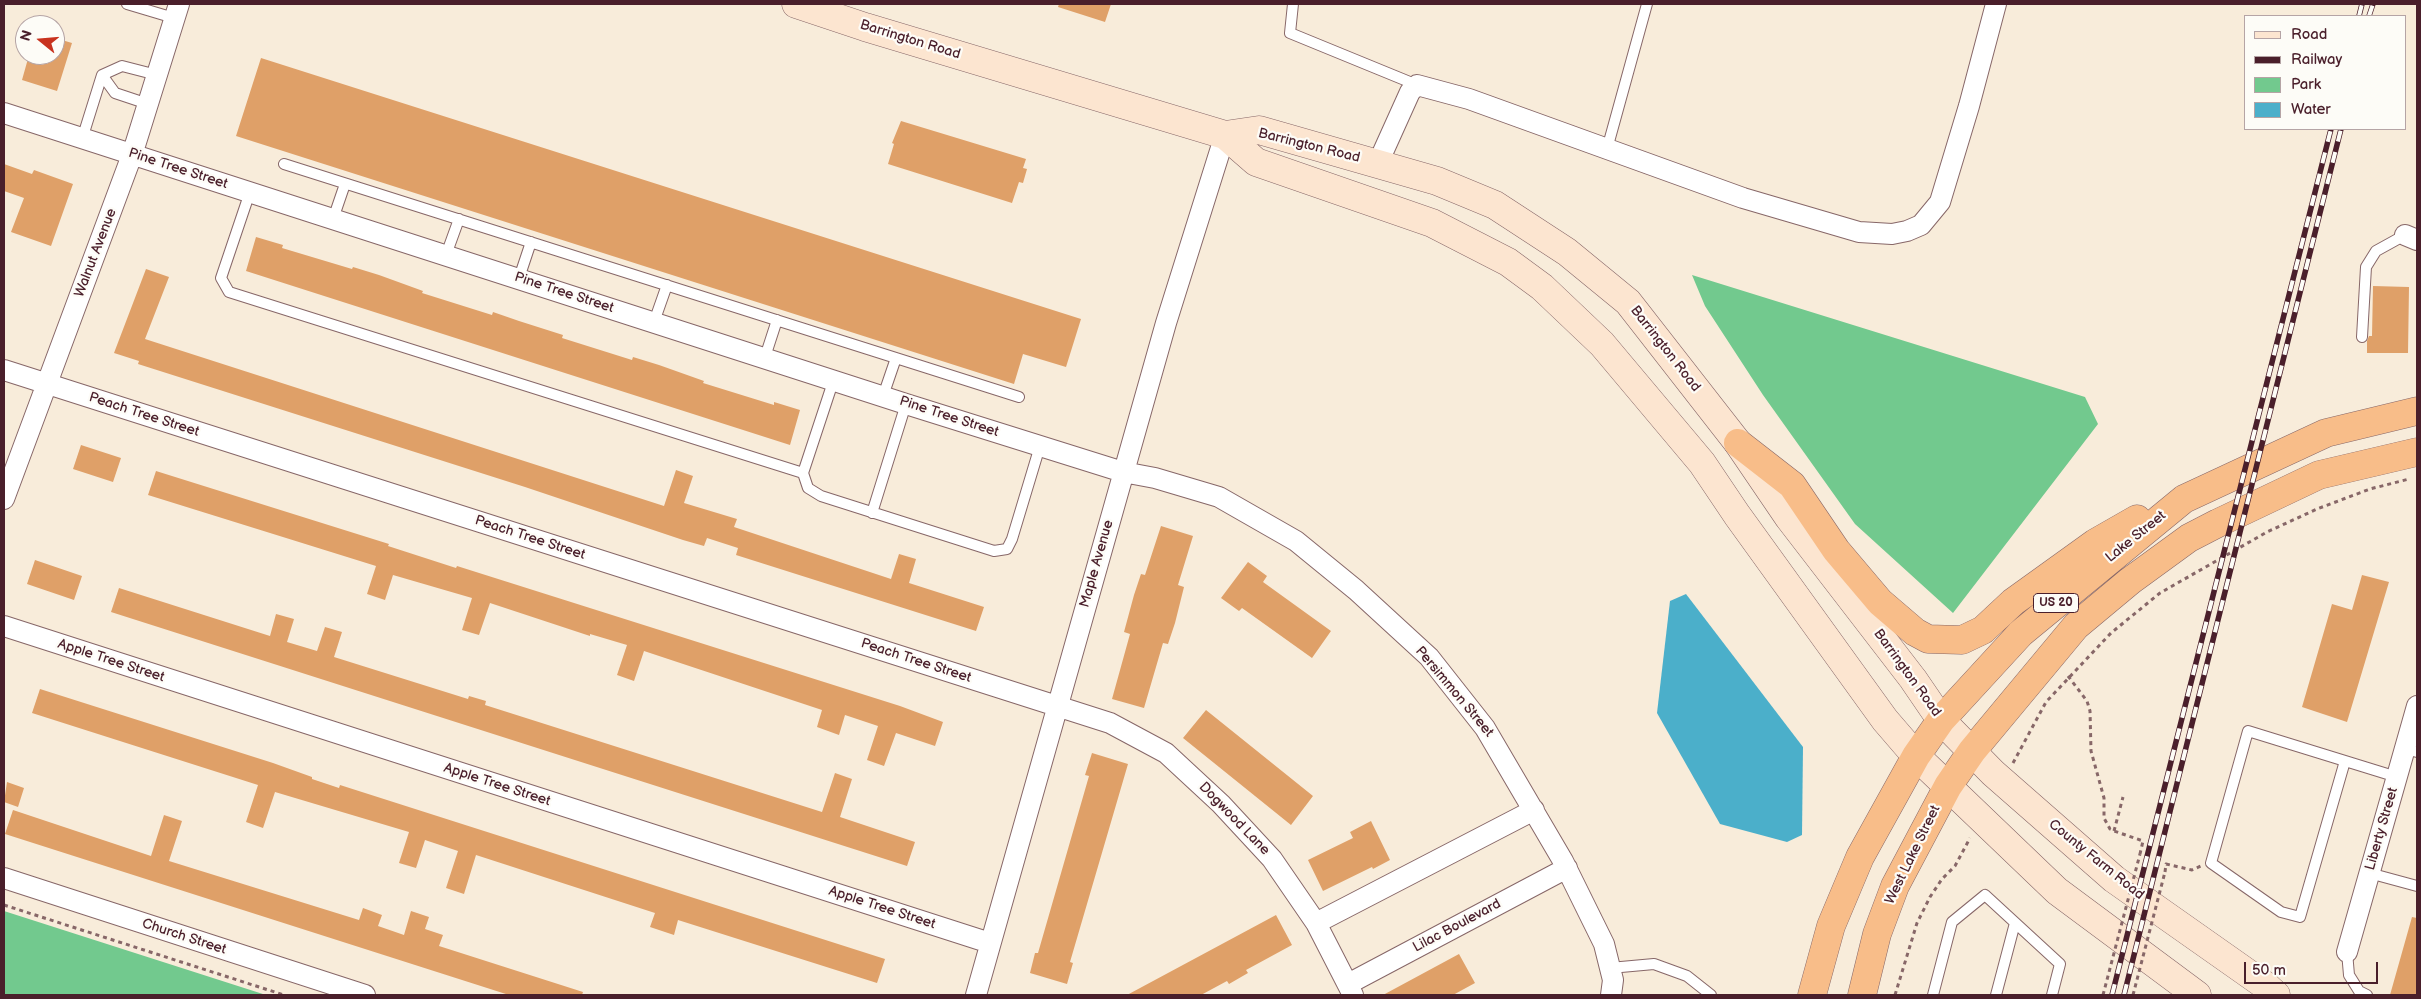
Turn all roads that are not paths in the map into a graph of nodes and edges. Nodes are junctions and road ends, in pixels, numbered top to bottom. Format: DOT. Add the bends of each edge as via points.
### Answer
graph roads {
  1 [pos="127,4"];
  2 [pos="796,4"];
  3 [pos="1293,4"];
  4 [pos="1647,4"];
  5 [pos="1996,4"];
  6 [pos="177,11"];
  7 [pos="102,75"];
  8 [pos="157,76"];
  9 [pos="1417,85"];
  10 [pos="148,104"];
  11 [pos="4,112"];
  12 [pos="1225,135"];
  13 [pos="82,139"];
  14 [pos="1607,149"];
  15 [pos="132,155"];
  16 [pos="1378,163"];
  17 [pos="284,164"];
  18 [pos="345,184"];
  19 [pos="250,192"];
  20 [pos="333,219"];
  21 [pos="459,219"];
  22 [pos="2411,237"];
  23 [pos="531,242"];
  24 [pos="446,255"];
  25 [pos="518,278"];
  26 [pos="667,285"];
  27 [pos="777,320"];
  28 [pos="654,322"];
  29 [pos="2362,337"];
  30 [pos="765,357"];
  31 [pos="896,358"];
  32 [pos="4,370"];
  33 [pos="834,379"];
  34 [pos="46,384"];
  35 [pos="883,396"];
  36 [pos="1019,397"];
  37 [pos="906,404"];
  38 [pos="2417,411"];
  39 [pos="1738,443"];
  40 [pos="1040,446"];
  41 [pos="2417,452"];
  42 [pos="1124,472"];
  43 [pos="803,474"];
  44 [pos="4,499"];
  45 [pos="2184,499"];
  46 [pos="872,513"];
  47 [pos="4,626"];
  48 [pos="1058,706"];
  49 [pos="2417,706"];
  50 [pos="1941,720"];
  51 [pos="2411,750"];
  52 [pos="1972,751"];
  53 [pos="1916,756"];
  54 [pos="2345,761"];
  55 [pos="2397,777"];
  56 [pos="1948,786"];
  57 [pos="1534,810"];
  58 [pos="1566,868"];
  59 [pos="2369,873"];
  60 [pos="4,878"];
  61 [pos="2417,886"];
  62 [pos="1316,922"];
  63 [pos="2015,923"];
  64 [pos="990,943"];
  65 [pos="2347,952"];
  66 [pos="1610,968"];
  67 [pos="1350,990"];
  68 [pos="364,995"];
  69 [pos="976,995"];
  70 [pos="1611,995"];
  71 [pos="1711,995"];
  72 [pos="1812,995"];
  73 [pos="1862,995"];
  74 [pos="1933,995"];
  75 [pos="1996,995"];
  76 [pos="2052,995"];
  77 [pos="2197,995"];
  78 [pos="2276,995"];
  79 [pos="2367,995"];
  1 -- 6 [label="lane"];
  2 -- 12 [label="main road, Barrington Road"];
  3 -- 9 [label="lane" via="1290,33"];
  4 -- 14 [label="lane"];
  5 -- 14 [label="street" via="1940,202 1921,224 1907,231 1892,234 1859,232 1743,198"];
  6 -- 8 [label="street, Walnut Avenue"];
  7 -- 8 [label="lane" via="122,66"];
  7 -- 10 [label="lane" via="115,93"];
  7 -- 13 [label="lane"];
  8 -- 10 [label="street, Walnut Avenue"];
  9 -- 14 [label="street" via="1470,99"];
  9 -- 16 [label="street" via="1410,92"];
  10 -- 15 [label="street, Walnut Avenue"];
  11 -- 13 [label="street, Pine Tree Street"];
  12 -- 16 [label="main road, Barrington Road" via="1259,130"];
  12 -- 42 [label="street, Maple Avenue" via="1166,323"];
  12 -- 53 [label="main road, Barrington Road" via="1256,162 1432,223 1508,262 1542,287 1602,344 1702,463 1885,720"];
  13 -- 15 [label="street, Pine Tree Street"];
  15 -- 19 [label="street, Pine Tree Street"];
  15 -- 34 [label="street, Walnut Avenue"];
  16 -- 39 [label="main road, Barrington Road" via="1437,181 1495,205 1567,252 1628,302"];
  17 -- 18 [label="lane"];
  18 -- 20 [label="lane"];
  18 -- 21 [label="lane"];
  19 -- 20 [label="street, Pine Tree Street"];
  19 -- 43 [label="lane" via="221,278 229,292"];
  20 -- 24 [label="street, Pine Tree Street"];
  21 -- 23 [label="lane"];
  21 -- 24 [label="lane"];
  22 -- 29 [label="lane" via="2376,251 2366,267"];
  23 -- 25 [label="lane"];
  23 -- 26 [label="lane"];
  24 -- 25 [label="street, Pine Tree Street"];
  25 -- 28 [label="street, Pine Tree Street"];
  26 -- 27 [label="lane"];
  26 -- 28 [label="lane"];
  27 -- 30 [label="lane"];
  27 -- 31 [label="lane"];
  28 -- 30 [label="street, Pine Tree Street"];
  30 -- 33 [label="street, Pine Tree Street"];
  31 -- 35 [label="lane"];
  31 -- 36 [label="lane"];
  32 -- 34 [label="street, Peach Tree Street"];
  33 -- 35 [label="street, Pine Tree Street"];
  33 -- 43 [label="lane"];
  34 -- 44 [label="street, Walnut Avenue"];
  34 -- 48 [label="street, Peach Tree Street"];
  35 -- 37 [label="street, Pine Tree Street"];
  37 -- 40 [label="street, Pine Tree Street"];
  37 -- 46 [label="lane"];
  38 -- 45 [label="highway, Lake Street / US 20" via="2326,433"];
  39 -- 45 [label="highway" via="1792,485 1836,550 1880,602 1928,639 1962,640 1982,630 2013,602 2095,543 2135,519"];
  39 -- 50 [label="main road, Barrington Road" via="1789,518 1913,678"];
  40 -- 42 [label="street, Pine Tree Street"];
  40 -- 46 [label="lane" via="1007,549 994,552"];
  41 -- 52 [label="highway, US 20" via="2318,475 2189,538 2130,580 2076,626"];
  42 -- 48 [label="street, Maple Avenue"];
  42 -- 57 [label="street, Persimmon Street" via="1219,497 1296,541 1356,590 1429,657 1493,738"];
  43 -- 46 [label="lane" via="808,488 821,496"];
  45 -- 50 [label="highway, Lake Street / US 20" via="2021,633"];
  47 -- 64 [label="street, Apple Tree Street"];
  48 -- 62 [label="street, Dogwood Lane" via="1110,723 1166,752 1222,804 1272,859"];
  48 -- 64 [label="street, Maple Avenue"];
  49 -- 51 [label="street, Liberty Street"];
  50 -- 52 [label="main road, Barrington Road"];
  50 -- 53 [label="highway, Lake Street / US 20"];
  51 -- 55 [label="street, Liberty Street"];
  52 -- 56 [label="highway, West Lake Street / US 20"];
  52 -- 78 [label="main road, County Farm Road" via="1992,773 2114,879"];
  53 -- 56 [label="main road"];
  53 -- 72 [label="highway, US 20" via="1857,866 1831,926"];
  54 -- 54 [label="lane" via="2248,731 2211,863 2281,912 2300,917"];
  54 -- 55 [label="lane"];
  55 -- 59 [label="street, Liberty Street"];
  56 -- 73 [label="highway, West Lake Street / US 20" via="1895,886 1877,934"];
  56 -- 77 [label="main road" via="2057,891"];
  57 -- 58 [label="street, Persimmon Street"];
  57 -- 62 [label="street"];
  58 -- 66 [label="street, Persimmon Street" via="1604,944"];
  58 -- 67 [label="street, Lilac Boulevard"];
  59 -- 61 [label="lane"];
  59 -- 65 [label="street, Liberty Street"];
  60 -- 68 [label="street, Church Street"];
  62 -- 67 [label="street, Dogwood Lane"];
  63 -- 74 [label="lane" via="1985,895 1952,922"];
  63 -- 75 [label="lane"];
  63 -- 76 [label="lane" via="2060,964"];
  64 -- 69 [label="street, Maple Avenue"];
  65 -- 79 [label="lane" via="2348,975 2359,991"];
  66 -- 70 [label="street, Persimmon Street" via="1613,980"];
  66 -- 71 [label="lane" via="1654,964 1687,976"];
}
